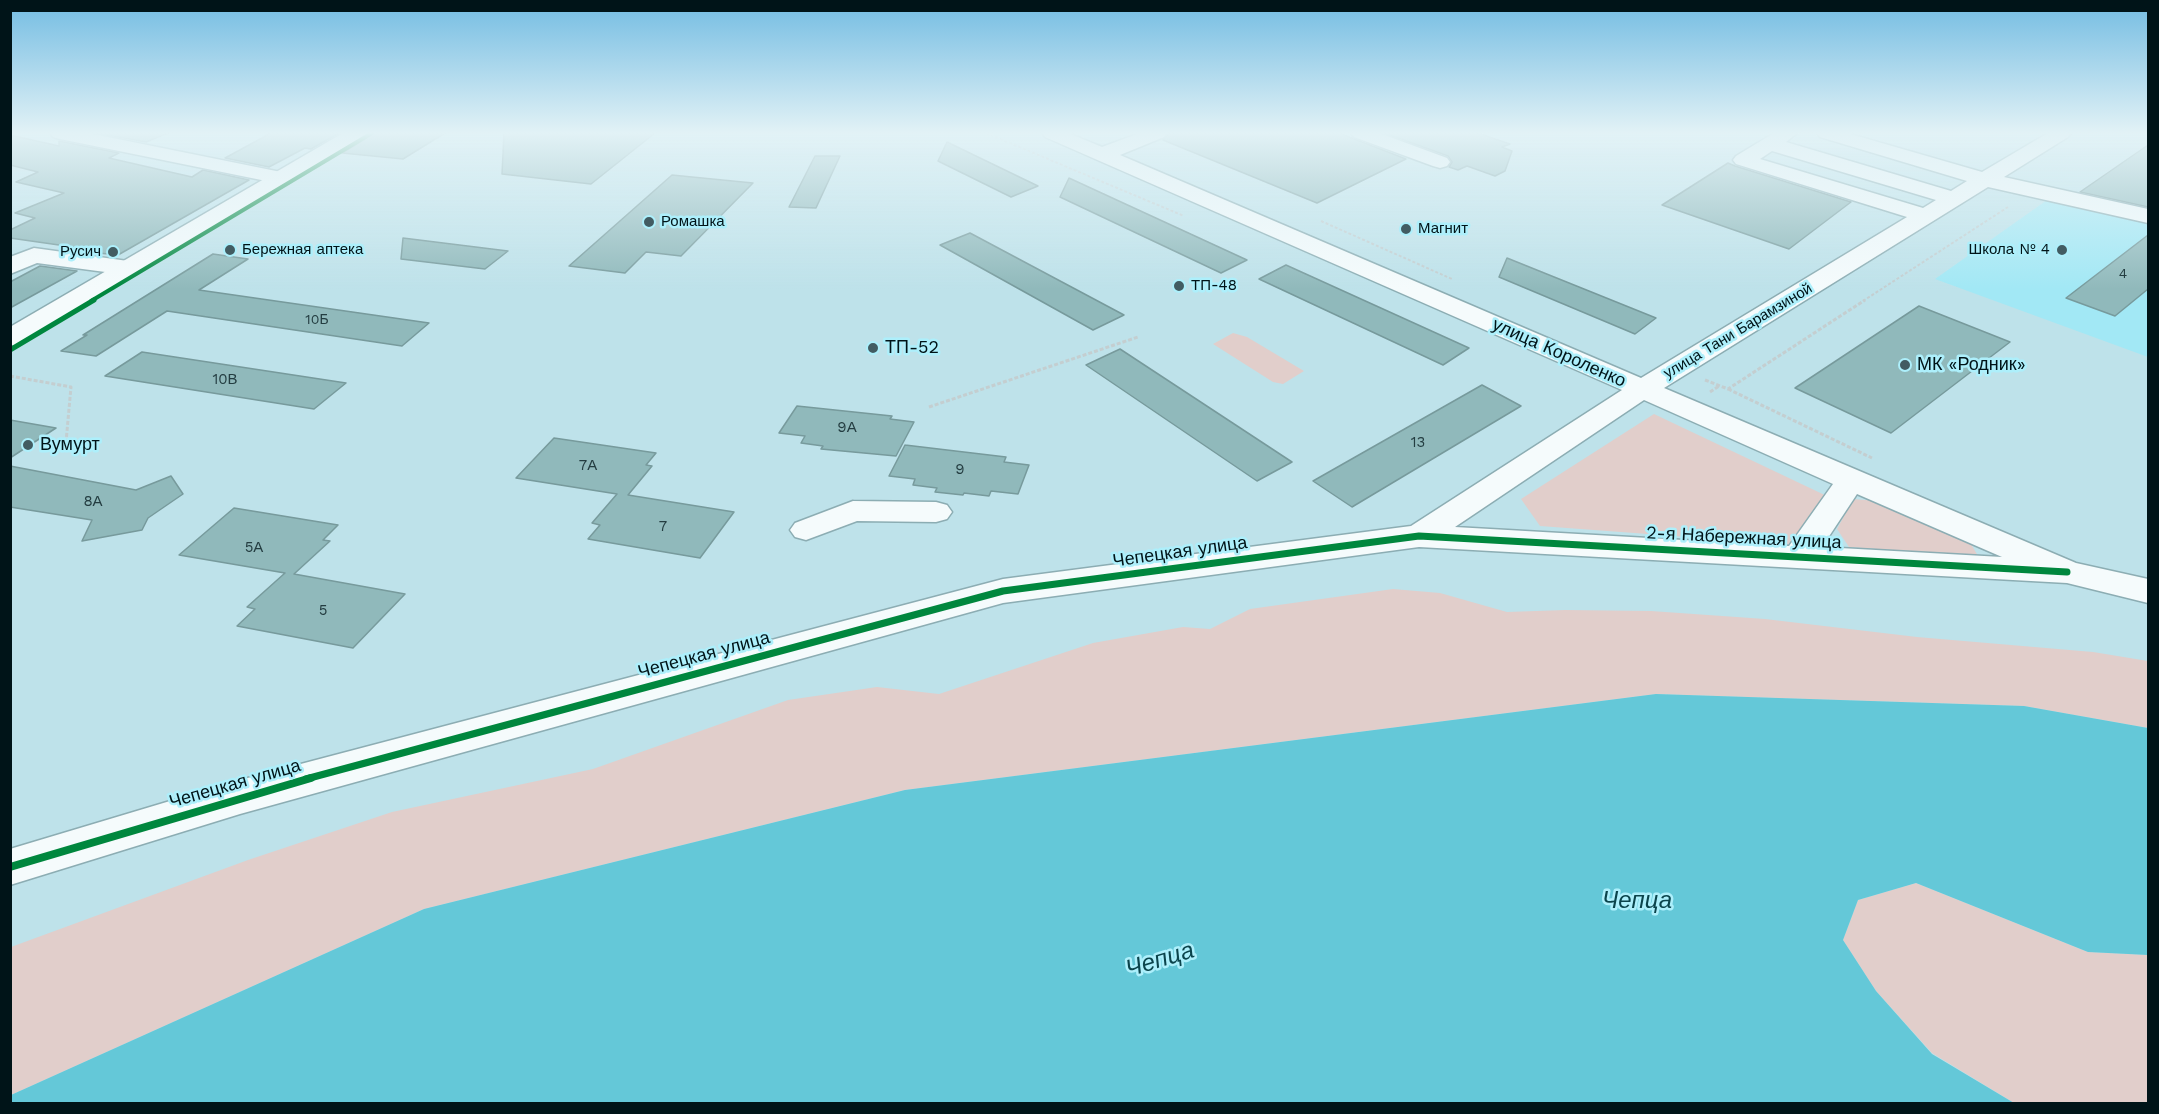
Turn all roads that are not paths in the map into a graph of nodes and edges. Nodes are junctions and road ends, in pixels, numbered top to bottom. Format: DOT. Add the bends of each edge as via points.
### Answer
graph roads {
  1 [pos="269,185"];
  2 [pos="1191,185"];
  3 [pos="1825,185"];
  4 [pos="1915,185"];
  5 [pos="1974,185"];
  6 [pos="2011,185"];
  7 [pos="1953,198"];
  8 [pos="1926,216"];
  9 [pos="2148,216"];
  10 [pos="22,253"];
  11 [pos="10,267"];
  12 [pos="128,268"];
  13 [pos="10,338"];
  14 [pos="1659,379"];
  15 [pos="1851,480"];
  16 [pos="936,512"];
  17 [pos="806,530"];
  18 [pos="1419,536"];
  19 [pos="1799,556"];
  20 [pos="2057,563"];
  21 [pos="2137,589"];
  22 [pos="10,867"];
  1 -- 12 [label="street"];
  2 -- 14 [label="street, улица Короленко"];
  3 -- 8 [label="street"];
  4 -- 7 [label="street"];
  5 -- 7 [label="street, улица Тани Барамзиной"];
  6 -- 9 [label="street"];
  7 -- 8 [label="street, улица Тани Барамзиной"];
  8 -- 14 [label="street, улица Тани Барамзиной"];
  10 -- 11 [label="street"];
  10 -- 12 [label="street"];
  12 -- 13 [label="street"];
  14 -- 15 [label="street, улица Короленко"];
  14 -- 18 [label="street, улица Тани Барамзиной"];
  14 -- 20 [label="street, улица Короленко"];
  15 -- 19 [label="street"];
  15 -- 20 [label="street, улица Короленко"];
  16 -- 17 [label="street" via="853,511"];
  18 -- 19 [label="street, 2-я Набережная улица"];
  18 -- 22 [label="street, Чепецкая улица" via="1003,591 240,797"];
  19 -- 20 [label="street, 2-я Набережная улица"];
  20 -- 21 [label="street"];
}
